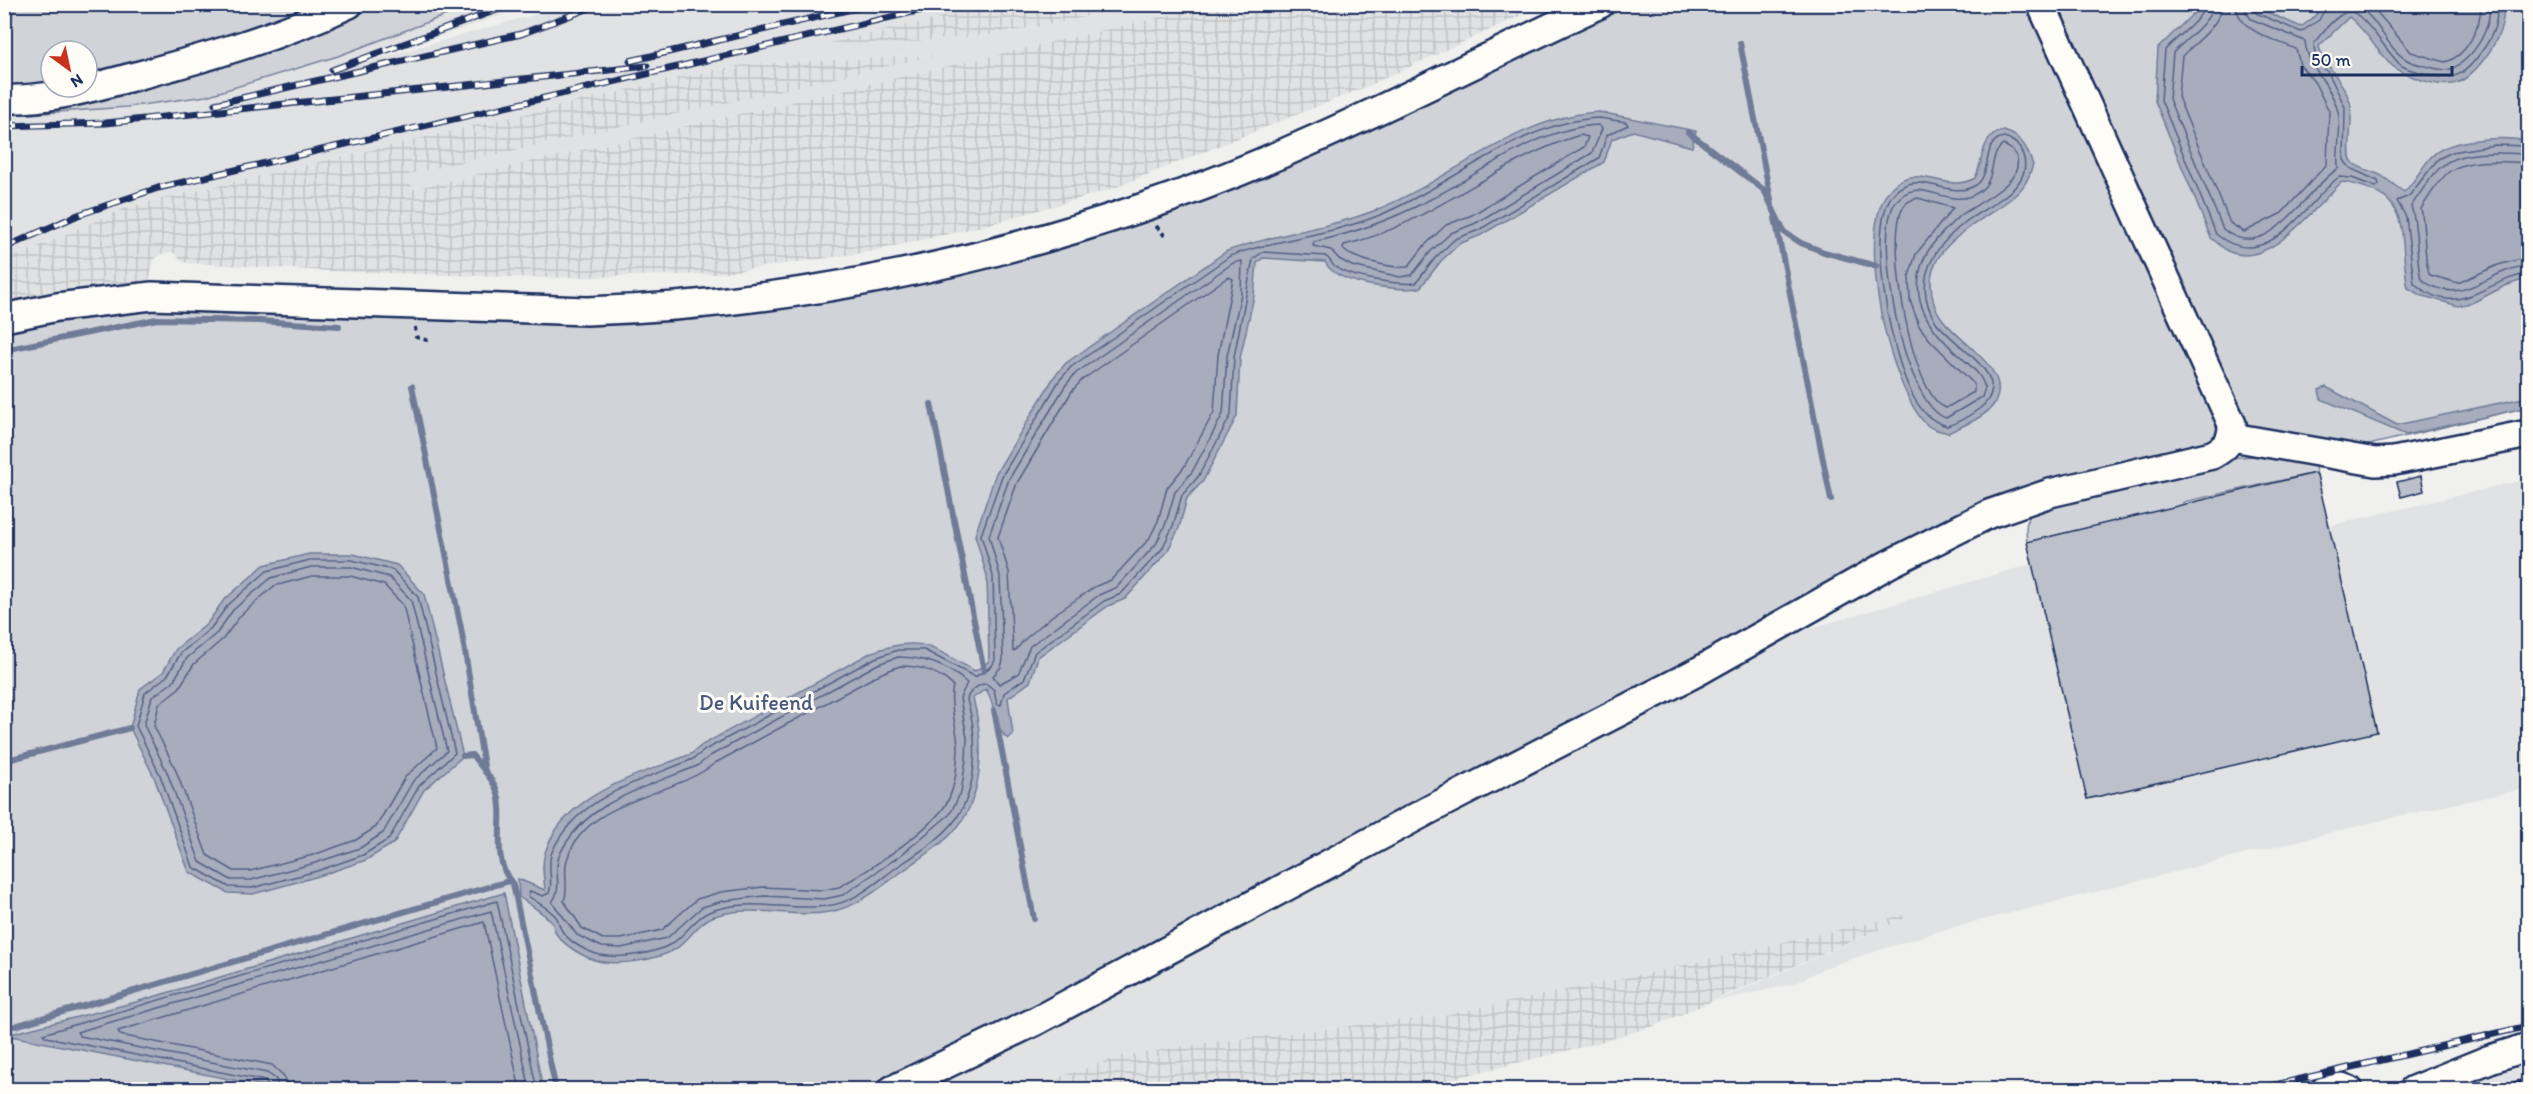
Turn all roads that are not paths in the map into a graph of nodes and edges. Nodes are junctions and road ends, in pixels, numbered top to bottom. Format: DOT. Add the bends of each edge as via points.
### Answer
graph roads {
  1 [pos="349,4"];
  2 [pos="1600,4"];
  3 [pos="2041,4"];
  4 [pos="4,99"];
  5 [pos="4,318"];
  6 [pos="2529,434"];
  7 [pos="2232,437"];
  8 [pos="2529,1047"];
  9 [pos="892,1089"];
  10 [pos="2325,1089"];
  11 [pos="2349,1089"];
  12 [pos="2413,1089"];
  1 -- 4 [label="street" via="274,35 189,62 94,87"];
  2 -- 5 [label="street" via="1309,142 1145,207 924,268 825,289 736,302 587,311 153,296 57,307"];
  3 -- 7 [label="street" via="2232,424"];
  6 -- 7 [label="street" via="2375,462"];
  7 -- 9 [label="street" via="2226,448 2212,455 2050,493 1989,513 1036,1021"];
  8 -- 12 [label="street"];
  10 -- 11 [label="street"];
}
